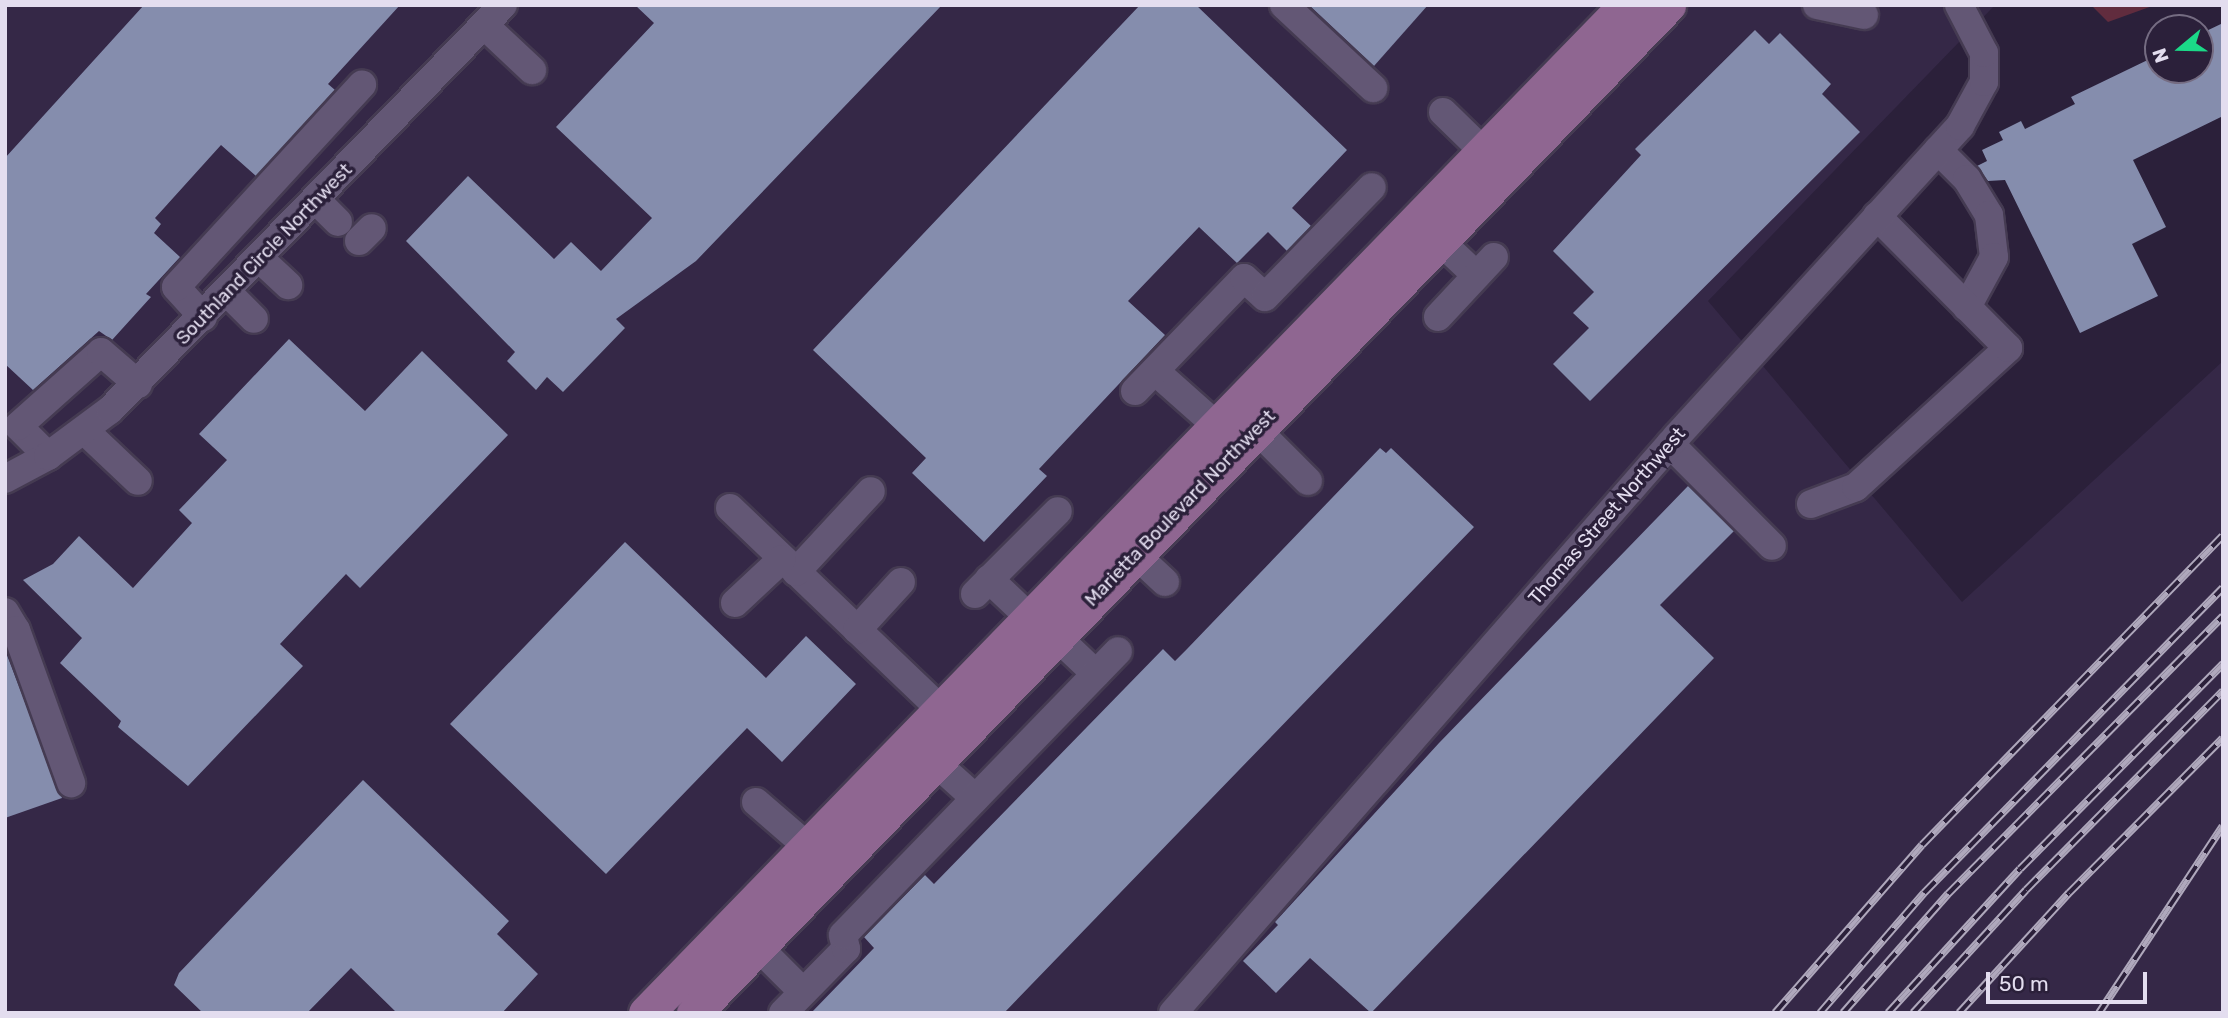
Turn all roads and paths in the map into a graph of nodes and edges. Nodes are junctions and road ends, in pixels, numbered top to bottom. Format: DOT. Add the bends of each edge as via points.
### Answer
graph roads {
  1 [pos="1284,5"];
  2 [pos="1626,5"];
  3 [pos="1668,5"];
  4 [pos="1817,5"];
  5 [pos="1959,5"];
  6 [pos="494,15"];
  7 [pos="1864,15"];
  8 [pos="533,70"];
  9 [pos="362,85"];
  10 [pos="1373,88"];
  11 [pos="1443,112"];
  12 [pos="326,125"];
  13 [pos="1938,150"];
  14 [pos="1484,152"];
  15 [pos="360,153"];
  16 [pos="1372,187"];
  17 [pos="316,200"];
  18 [pos="1877,216"];
  19 [pos="338,222"];
  20 [pos="1440,241"];
  21 [pos="259,258"];
  22 [pos="288,285"];
  23 [pos="227,292"];
  24 [pos="1967,307"];
  25 [pos="203,317"];
  26 [pos="1438,317"];
  27 [pos="254,319"];
  28 [pos="1155,371"];
  29 [pos="138,384"];
  30 [pos="1135,391"];
  31 [pos="1217,426"];
  32 [pos="12,430"];
  33 [pos="84,430"];
  34 [pos="1256,430"];
  35 [pos="1670,444"];
  36 [pos="48,456"];
  37 [pos="5,480"];
  38 [pos="138,481"];
  39 [pos="1308,481"];
  40 [pos="871,491"];
  41 [pos="1811,504"];
  42 [pos="730,508"];
  43 [pos="1058,511"];
  44 [pos="1772,546"];
  45 [pos="1135,554"];
  46 [pos="789,565"];
  47 [pos="901,582"];
  48 [pos="1165,582"];
  49 [pos="735,603"];
  50 [pos="5,612"];
  51 [pos="1042,627"];
  52 [pos="857,630"];
  53 [pos="1118,651"];
  54 [pos="1096,674"];
  55 [pos="940,709"];
  56 [pos="935,762"];
  57 [pos="71,783"];
  58 [pos="975,799"];
  59 [pos="756,802"];
  60 [pos="807,846"];
  61 [pos="757,947"];
  62 [pos="803,992"];
  63 [pos="646,1013"];
  64 [pos="694,1013"];
  65 [pos="783,1013"];
  66 [pos="1173,1013"];
  1 -- 10 [label="street"];
  2 -- 14 [label="main road"];
  3 -- 20 [label="main road, Marietta Boulevard Northwest"];
  4 -- 7 [label="street"];
  5 -- 13 [label="street, Thomas Street Northwest" via="1984,53 1984,82 1960,126"];
  6 -- 8 [label="street"];
  6 -- 15 [label="street, Southland Circle Northwest"];
  9 -- 12 [label="street"];
  11 -- 14 [label="street"];
  12 -- 15 [label="street"];
  12 -- 25 [label="street" via="176,287"];
  13 -- 18 [label="street, Thomas Street Northwest"];
  13 -- 24 [label="street" via="1967,179 1989,215 1994,257"];
  14 -- 31 [label="main road"];
  15 -- 17 [label="street, Southland Circle Northwest"];
  16 -- 28 [label="street" via="1265,297 1244,278"];
  17 -- 19 [label="street"];
  17 -- 21 [label="street, Southland Circle Northwest"];
  18 -- 24 [label="street"];
  18 -- 35 [label="street, Thomas Street Northwest"];
  20 -- 26 [label="street" via="1485,266"];
  20 -- 34 [label="main road, Marietta Boulevard Northwest"];
  21 -- 22 [label="street"];
  21 -- 23 [label="street, Southland Circle Northwest"];
  23 -- 25 [label="street, Southland Circle Northwest"];
  23 -- 27 [label="street"];
  24 -- 41 [label="street" via="2008,348 1856,487"];
  25 -- 29 [label="street, Southland Circle Northwest"];
  28 -- 30 [label="street"];
  28 -- 31 [label="street"];
  29 -- 32 [label="street" via="101,352"];
  29 -- 33 [label="street, Southland Circle Northwest"];
  31 -- 51 [label="main road"];
  32 -- 36 [label="street"];
  33 -- 36 [label="street, Southland Circle Northwest"];
  33 -- 38 [label="street"];
  34 -- 39 [label="street"];
  34 -- 45 [label="main road, Marietta Boulevard Northwest"];
  35 -- 44 [label="street"];
  35 -- 66 [label="street, Thomas Street Northwest"];
  36 -- 37 [label="street, Southland Circle Northwest"];
  40 -- 46 [label="street"];
  42 -- 46 [label="street"];
  43 -- 51 [label="street" via="982,586"];
  45 -- 48 [label="street"];
  45 -- 51 [label="main road, Marietta Boulevard Northwest"];
  46 -- 49 [label="street"];
  46 -- 52 [label="street"];
  47 -- 52 [label="street"];
  50 -- 57 [label="street" via="16,630"];
  51 -- 54 [label="street"];
  51 -- 55 [label="main road"];
  51 -- 56 [label="main road, Marietta Boulevard Northwest"];
  52 -- 55 [label="street"];
  53 -- 54 [label="street"];
  54 -- 58 [label="street"];
  55 -- 60 [label="main road"];
  56 -- 58 [label="street"];
  56 -- 61 [label="main road, Marietta Boulevard Northwest"];
  58 -- 62 [label="street" via="843,935 846,949"];
  59 -- 60 [label="street"];
  60 -- 63 [label="main road"];
  61 -- 62 [label="street"];
  61 -- 64 [label="main road, Marietta Boulevard Northwest"];
  62 -- 65 [label="street"];
}
